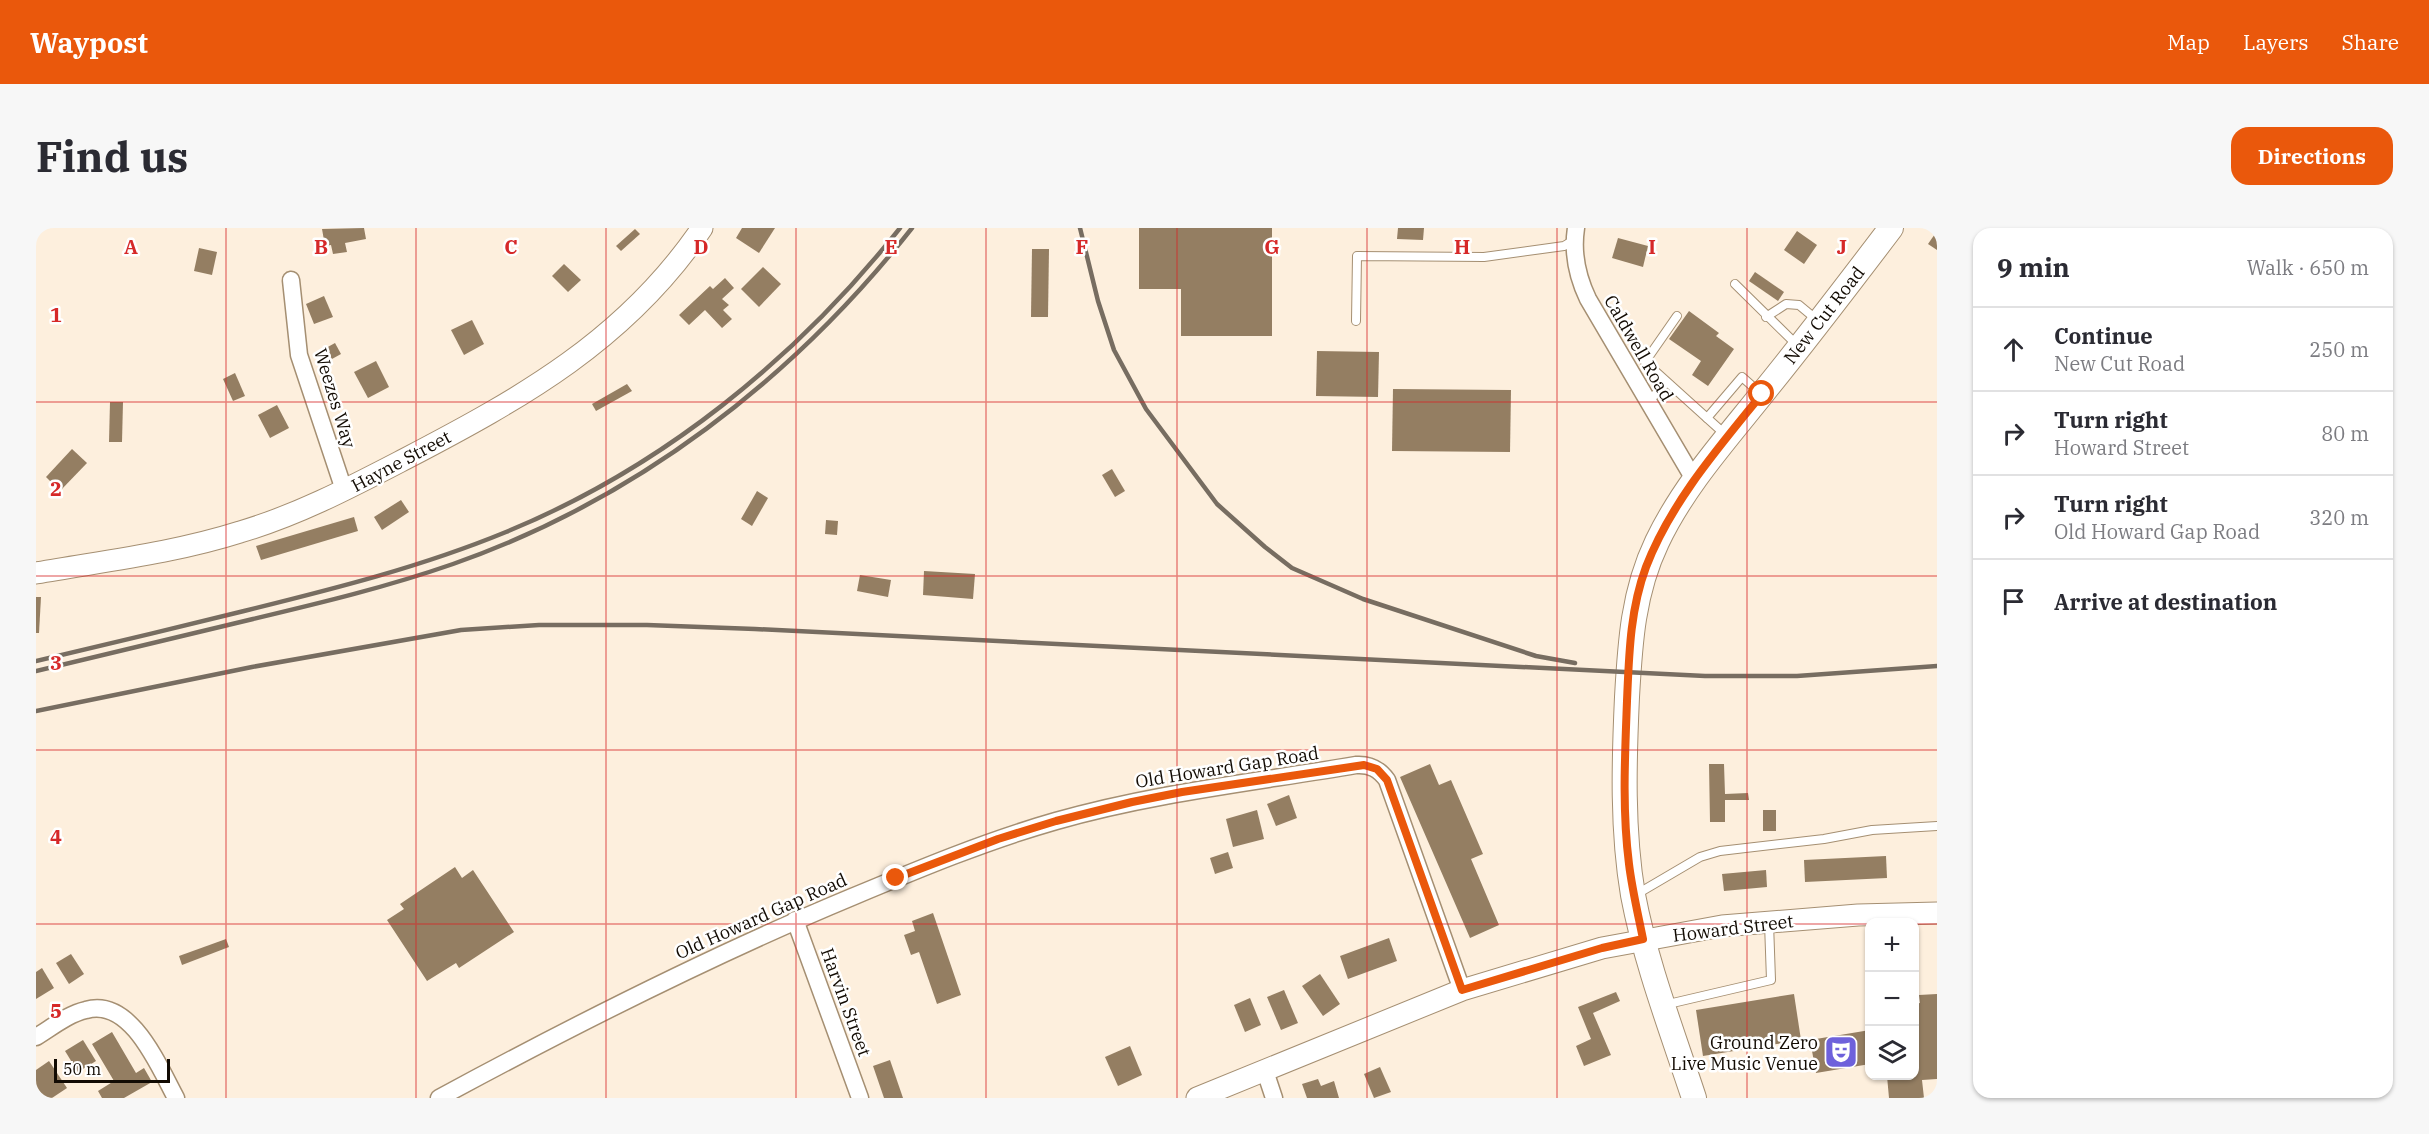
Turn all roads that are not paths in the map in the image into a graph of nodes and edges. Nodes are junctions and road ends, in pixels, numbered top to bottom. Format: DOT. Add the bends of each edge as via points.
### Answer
graph roads {
  1 [pos="702,228"];
  2 [pos="1891,228"];
  3 [pos="1575,234"];
  4 [pos="291,280"];
  5 [pos="1735,284"];
  6 [pos="1677,316"];
  7 [pos="1766,317"];
  8 [pos="1356,321"];
  9 [pos="1820,322"];
  10 [pos="1800,347"];
  11 [pos="1666,382"];
  12 [pos="1762,394"];
  13 [pos="1648,402"];
  14 [pos="1707,418"];
  15 [pos="1728,436"];
  16 [pos="1695,481"];
  17 [pos="344,490"];
  18 [pos="36,573"];
  19 [pos="1937,826"];
  20 [pos="1634,896"];
  21 [pos="1937,913"];
  22 [pos="795,920"];
  23 [pos="1769,922"];
  24 [pos="1643,939"];
  25 [pos="1462,990"];
  26 [pos="1664,1005"];
  27 [pos="36,1037"];
  28 [pos="1265,1071"];
  29 [pos="176,1098"];
  30 [pos="439,1098"];
  31 [pos="860,1098"];
  32 [pos="1197,1098"];
  33 [pos="1274,1098"];
  34 [pos="1694,1098"];
  1 -- 17 [label="street, Hayne Street" via="642,302 566,366 530,391"];
  2 -- 9 [label="main road, New Cut Road"];
  3 -- 8 [label="lane" via="1564,246 1484,257 1357,256"];
  3 -- 13 [label="street, Caldwell Road" via="1575,261 1584,290"];
  4 -- 17 [label="street, Weezes Way" via="299,355"];
  5 -- 7 [label="lane"];
  6 -- 11 [label="lane" via="1645,362"];
  7 -- 9 [label="lane" via="1786,304 1799,305"];
  7 -- 10 [label="lane"];
  9 -- 10 [label="main road, New Cut Road"];
  10 -- 12 [label="main road, New Cut Road"];
  11 -- 13 [label="lane"];
  11 -- 14 [label="lane"];
  12 -- 14 [label="lane" via="1742,377"];
  12 -- 15 [label="main road, New Cut Road"];
  13 -- 16 [label="street, Caldwell Road"];
  14 -- 15 [label="lane"];
  15 -- 16 [label="main road, New Cut Road"];
  16 -- 20 [label="main road, New Cut Road" via="1654,549 1632,623 1625,742 1626,831"];
  17 -- 18 [label="street, Hayne Street" via="281,518 197,544"];
  19 -- 20 [label="lane" via="1872,830 1720,850 1700,857"];
  20 -- 24 [label="main road, New Cut Road"];
  21 -- 23 [label="street, Howard Street"];
  22 -- 25 [label="street, Old Howard Gap Road" via="998,839 1056,821 1182,792 1364,765 1377,769 1387,780"];
  22 -- 30 [label="street, Old Howard Gap Road" via="621,1002"];
  22 -- 31 [label="street, Harvin Street"];
  23 -- 24 [label="street, Howard Street"];
  23 -- 26 [label="lane" via="1771,980"];
  24 -- 25 [label="street, Howard Street" via="1592,950"];
  24 -- 26 [label="main road, New Cut Road"];
  25 -- 28 [label="street, Howard Street"];
  26 -- 34 [label="main road, New Cut Road"];
  27 -- 29 [label="street" via="80,1011 102,1008 119,1015 137,1032"];
  28 -- 32 [label="street, Howard Street"];
  28 -- 33 [label="street"];
}
